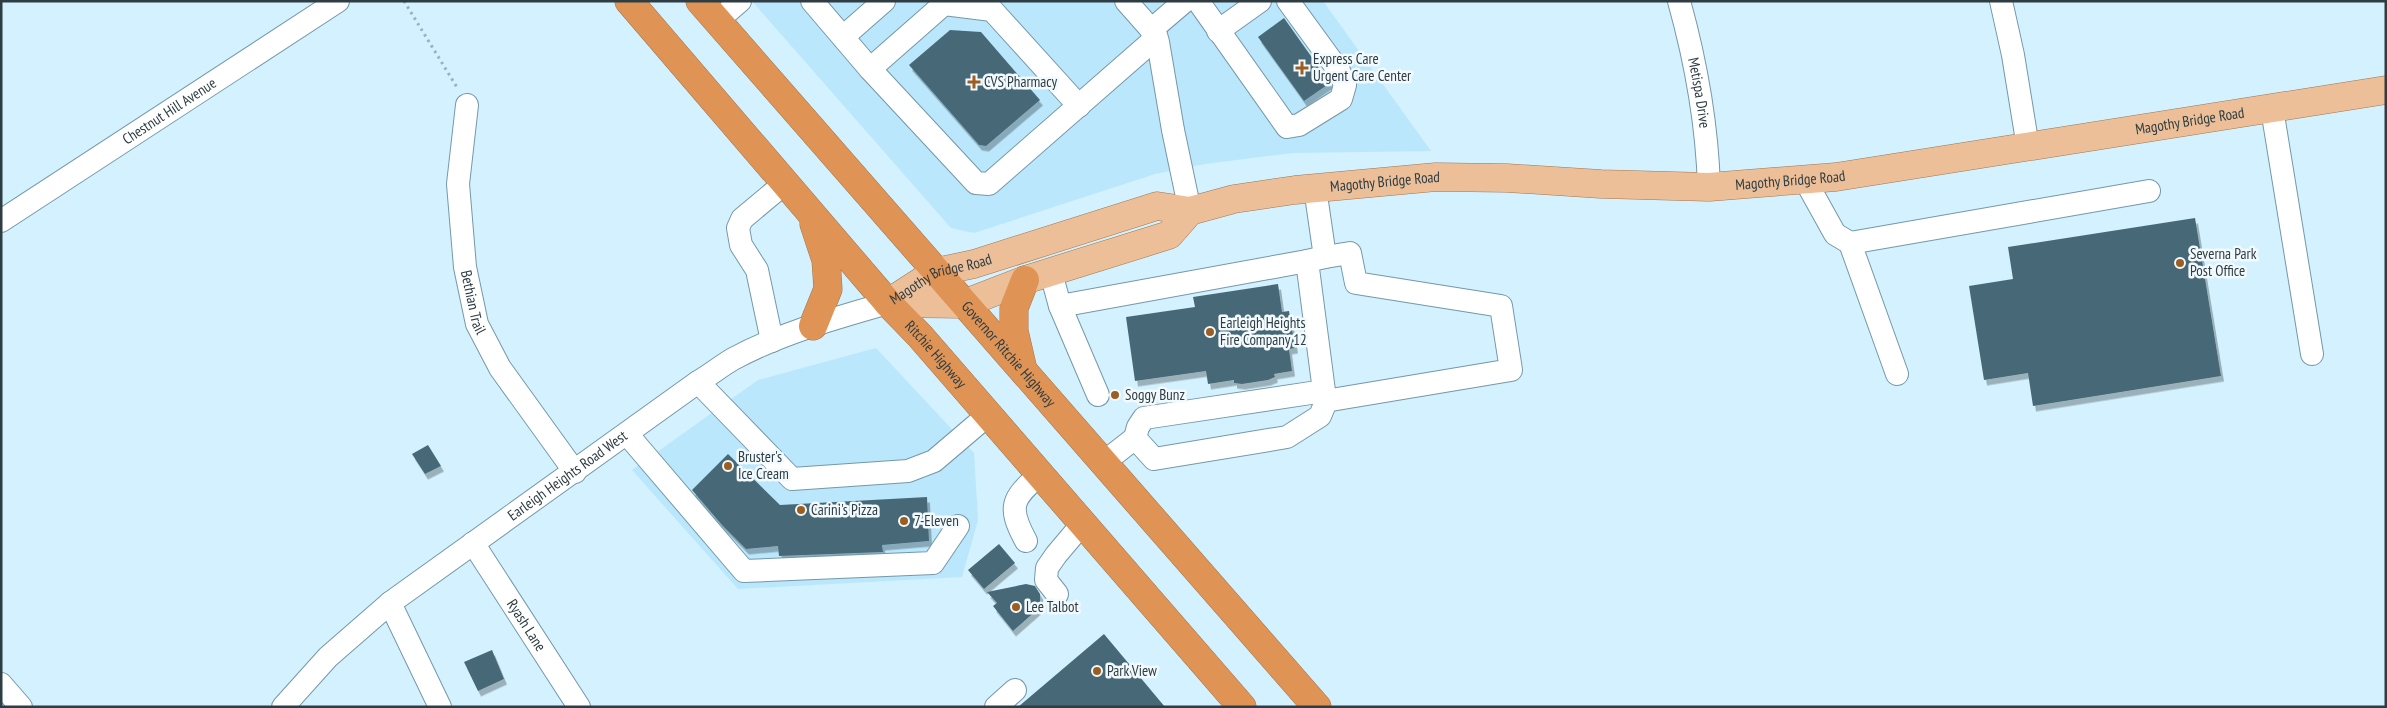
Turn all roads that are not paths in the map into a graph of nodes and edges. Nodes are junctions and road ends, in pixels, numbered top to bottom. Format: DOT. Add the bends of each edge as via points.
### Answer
graph roads {
  1 [pos="338,1"];
  2 [pos="629,1"];
  3 [pos="740,1"];
  4 [pos="812,1"];
  5 [pos="884,1"];
  6 [pos="1126,1"];
  7 [pos="1185,1"];
  8 [pos="1198,1"];
  9 [pos="1260,1"];
  10 [pos="1288,1"];
  11 [pos="1679,1"];
  12 [pos="2001,1"];
  13 [pos="943,3"];
  14 [pos="708,11"];
  15 [pos="1218,31"];
  16 [pos="1154,34"];
  17 [pos="843,37"];
  18 [pos="870,69"];
  19 [pos="2386,90"];
  20 [pos="467,104"];
  21 [pos="1079,106"];
  22 [pos="2272,109"];
  23 [pos="2028,147"];
  24 [pos="1805,180"];
  25 [pos="785,183"];
  26 [pos="1709,186"];
  27 [pos="1315,188"];
  28 [pos="2149,192"];
  29 [pos="810,211"];
  30 [pos="1190,211"];
  31 [pos="1,221"];
  32 [pos="1850,244"];
  33 [pos="1316,259"];
  34 [pos="936,272"];
  35 [pos="1051,273"];
  36 [pos="1025,280"];
  37 [pos="888,303"];
  38 [pos="963,304"];
  39 [pos="1060,306"];
  40 [pos="813,326"];
  41 [pos="772,341"];
  42 [pos="2312,354"];
  43 [pos="1023,372"];
  44 [pos="1897,374"];
  45 [pos="698,382"];
  46 [pos="1098,395"];
  47 [pos="1324,396"];
  48 [pos="988,415"];
  49 [pos="627,434"];
  50 [pos="1135,438"];
  51 [pos="1103,463"];
  52 [pos="575,472"];
  53 [pos="1040,474"];
  54 [pos="1083,524"];
  55 [pos="958,526"];
  56 [pos="1026,541"];
  57 [pos="473,543"];
  58 [pos="1057,594"];
  59 [pos="390,603"];
  60 [pos="1,684"];
  61 [pos="1016,690"];
  62 [pos="21,707"];
  63 [pos="283,707"];
  64 [pos="440,707"];
  65 [pos="579,707"];
  66 [pos="996,707"];
  67 [pos="1242,707"];
  68 [pos="1317,707"];
  1 -- 31 [label="street, Chestnut Hill Avenue"];
  2 -- 25 [label="highway, Ritchie Highway"];
  3 -- 14 [label="street"];
  4 -- 17 [label="street"];
  5 -- 17 [label="street"];
  6 -- 16 [label="street"];
  7 -- 16 [label="street"];
  8 -- 15 [label="street"];
  9 -- 15 [label="street"];
  10 -- 15 [label="street" via="1339,71 1345,85 1340,99 1299,125 1287,127"];
  11 -- 26 [label="street, Metispa Drive" via="1703,107"];
  12 -- 23 [label="street"];
  13 -- 18 [label="street"];
  13 -- 21 [label="street" via="992,10"];
  14 -- 34 [label="highway, Governor Ritchie Highway"];
  16 -- 21 [label="street"];
  16 -- 30 [label="street"];
  17 -- 18 [label="street"];
  18 -- 21 [label="street" via="976,183 989,184"];
  19 -- 22 [label="main road, Magothy Bridge Road"];
  20 -- 52 [label="street, Bethian Trail" via="458,184 465,268 477,324 500,368"];
  22 -- 23 [label="main road, Magothy Bridge Road"];
  22 -- 42 [label="street"];
  23 -- 24 [label="main road, Magothy Bridge Road"];
  24 -- 26 [label="main road, Magothy Bridge Road"];
  24 -- 32 [label="street" via="1835,234"];
  25 -- 29 [label="highway, Ritchie Highway"];
  25 -- 41 [label="street" via="742,219 738,228 742,245 756,270"];
  26 -- 27 [label="main road, Magothy Bridge Road" via="1474,177"];
  27 -- 30 [label="main road, Magothy Bridge Road" via="1234,199"];
  27 -- 33 [label="street"];
  28 -- 32 [label="street"];
  29 -- 37 [label="highway, Ritchie Highway"];
  29 -- 40 [label="highway" via="826,260 828,289"];
  30 -- 34 [label="main road, Magothy Bridge Road" via="1157,206 974,264"];
  30 -- 35 [label="main road, Magothy Bridge Road" via="1169,235"];
  32 -- 44 [label="street"];
  33 -- 39 [label="street"];
  33 -- 47 [label="street"];
  33 -- 47 [label="street" via="1350,253 1356,283 1501,306 1511,370"];
  34 -- 37 [label="main road, Magothy Bridge Road"];
  34 -- 38 [label="highway, Governor Ritchie Highway"];
  35 -- 36 [label="main road, Magothy Bridge Road"];
  35 -- 39 [label="street"];
  36 -- 38 [label="main road, Magothy Bridge Road"];
  36 -- 43 [label="highway" via="1014,308 1014,331"];
  37 -- 38 [label="main road, Magothy Bridge Road"];
  37 -- 40 [label="street, Earleigh Heights Road West"];
  37 -- 48 [label="highway, Ritchie Highway"];
  38 -- 43 [label="highway, Governor Ritchie Highway"];
  39 -- 46 [label="street"];
  40 -- 41 [label="street, Earleigh Heights Road West"];
  41 -- 45 [label="street, Earleigh Heights Road West" via="732,360"];
  43 -- 51 [label="highway, Governor Ritchie Highway"];
  45 -- 48 [label="street" via="792,479 908,471 934,461"];
  45 -- 49 [label="street, Earleigh Heights Road West"];
  47 -- 50 [label="street" via="1144,418"];
  47 -- 50 [label="street" via="1320,416 1287,437 1154,459"];
  48 -- 53 [label="highway, Ritchie Highway"];
  49 -- 52 [label="street, Earleigh Heights Road West"];
  49 -- 55 [label="street" via="744,570 933,563"];
  50 -- 51 [label="street"];
  51 -- 68 [label="highway, Governor Ritchie Highway"];
  52 -- 57 [label="street, Earleigh Heights Road West"];
  53 -- 54 [label="highway, Ritchie Highway"];
  53 -- 56 [label="street" via="1020,492 1015,502 1015,520"];
  54 -- 58 [label="street" via="1047,568 1046,580"];
  54 -- 67 [label="highway, Ritchie Highway"];
  57 -- 59 [label="street, Earleigh Heights Road West"];
  57 -- 65 [label="street, Ryash Lane"];
  59 -- 63 [label="street, Earleigh Heights Road West" via="328,657"];
  59 -- 64 [label="street"];
  60 -- 62 [label="street"];
  61 -- 66 [label="street"];
}
